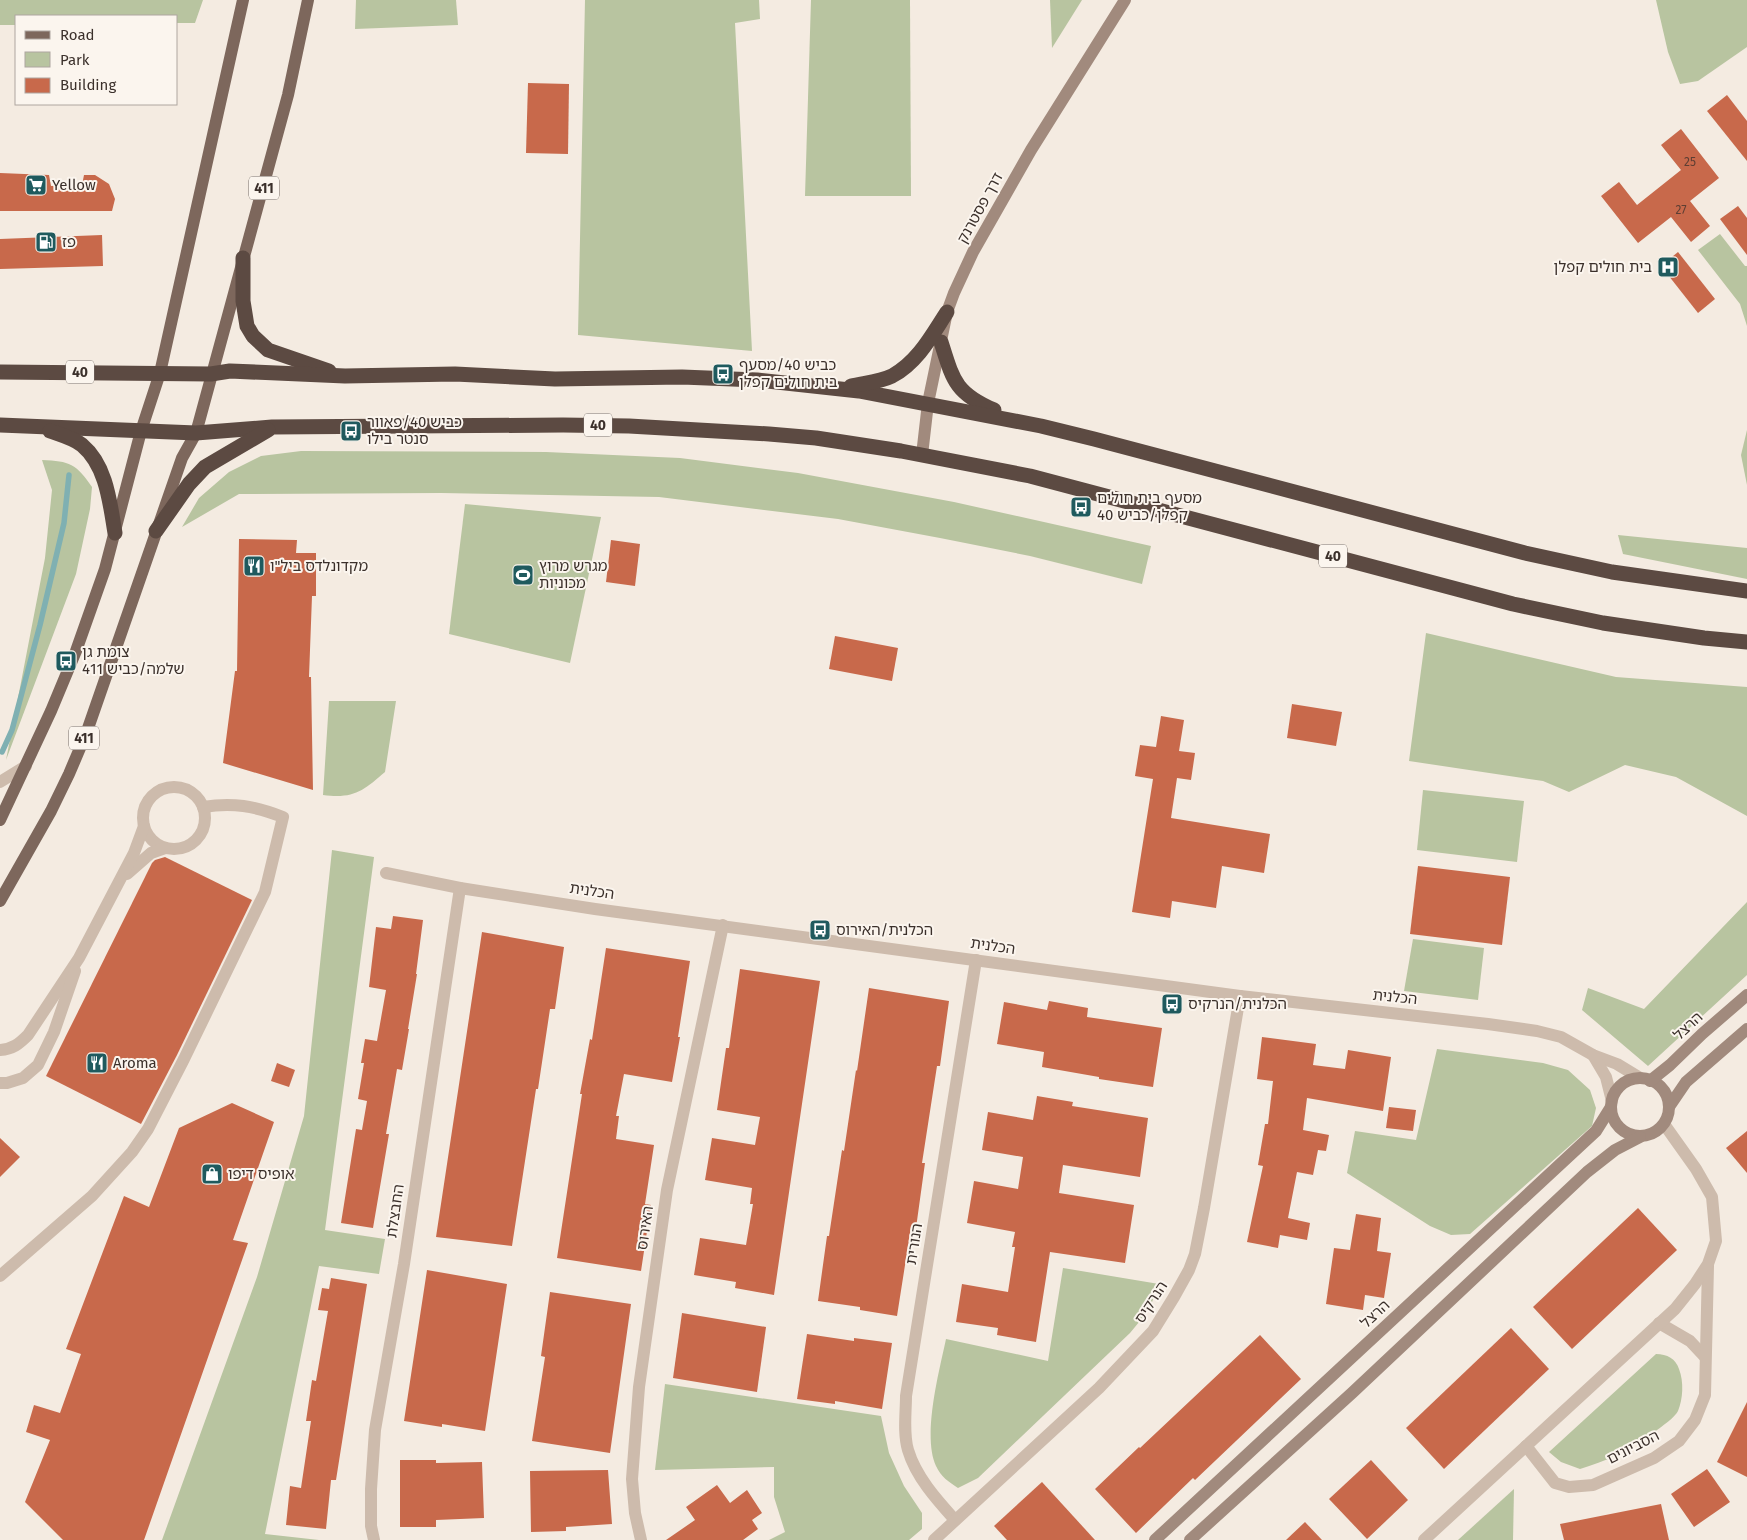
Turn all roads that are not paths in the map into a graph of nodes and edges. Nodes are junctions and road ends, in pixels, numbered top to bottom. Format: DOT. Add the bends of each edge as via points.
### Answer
graph roads {
  1 [pos="243,0"];
  2 [pos="308,0"];
  3 [pos="1125,0"];
  4 [pos="243,258"];
  5 [pos="947,312"];
  6 [pos="941,342"];
  7 [pos="0,372"];
  8 [pos="160,373"];
  9 [pos="211,374"];
  10 [pos="345,376"];
  11 [pos="836,388"];
  12 [pos="928,403"];
  13 [pos="1021,422"];
  14 [pos="0,424"];
  15 [pos="29,426"];
  16 [pos="272,428"];
  17 [pos="141,431"];
  18 [pos="196,433"];
  19 [pos="922,455"];
  20 [pos="156,532"];
  21 [pos="115,534"];
  22 [pos="1747,592"];
  23 [pos="1747,642"];
  24 [pos="26,766"];
  25 [pos="0,782"];
  26 [pos="203,807"];
  27 [pos="0,820"];
  28 [pos="144,826"];
  29 [pos="165,848"];
  30 [pos="386,873"];
  31 [pos="117,885"];
  32 [pos="460,888"];
  33 [pos="0,900"];
  34 [pos="724,925"];
  35 [pos="79,958"];
  36 [pos="976,960"];
  37 [pos="1747,995"];
  38 [pos="1240,996"];
  39 [pos="1747,1029"];
  40 [pos="0,1050"];
  41 [pos="1593,1055"];
  42 [pos="1645,1080"];
  43 [pos="0,1083"];
  44 [pos="1611,1104"];
  45 [pos="1669,1107"];
  46 [pos="1664,1124"];
  47 [pos="1640,1137"];
  48 [pos="1708,1264"];
  49 [pos="0,1276"];
  50 [pos="1660,1323"];
  51 [pos="1706,1357"];
  52 [pos="1526,1446"];
  53 [pos="955,1520"];
  54 [pos="374,1540"];
  55 [pos="641,1540"];
  56 [pos="934,1540"];
  57 [pos="1155,1540"];
  58 [pos="1190,1540"];
  59 [pos="1424,1540"];
  1 -- 8 [label="main road"];
  2 -- 4 [label="main road, 411" via="288,95"];
  3 -- 5 [label="street, דרך פסטרנק" via="1031,150 973,252"];
  4 -- 9 [label="main road, 411"];
  4 -- 10 [label="highway" via="243,300 247,326 253,336 268,350"];
  5 -- 6 [label="street, דרך פסטרנק"];
  5 -- 11 [label="highway" via="924,349 892,376"];
  6 -- 12 [label="street, דרך פסטרנק"];
  6 -- 13 [label="highway" via="952,376 961,390 975,402"];
  7 -- 8 [label="highway, 40"];
  8 -- 9 [label="highway, 40"];
  8 -- 17 [label="main road"];
  9 -- 10 [label="highway, 40" via="230,371"];
  9 -- 18 [label="main road, 411"];
  10 -- 11 [label="highway, 40" via="682,377"];
  11 -- 12 [label="highway, 40"];
  12 -- 13 [label="highway, 40"];
  12 -- 19 [label="street, דרך פסטרנק"];
  13 -- 22 [label="highway, 40" via="1525,553 1612,572"];
  14 -- 15 [label="highway, 40"];
  15 -- 17 [label="highway, 40"];
  15 -- 21 [label="highway" via="67,436 82,445 94,459 109,494"];
  16 -- 18 [label="highway, 40"];
  16 -- 19 [label="highway, 40" via="629,426 816,438"];
  16 -- 20 [label="highway" via="206,468 189,484"];
  17 -- 18 [label="highway, 40"];
  17 -- 21 [label="main road"];
  18 -- 20 [label="main road, 411" via="182,458"];
  19 -- 23 [label="highway, 40" via="1030,476 1513,604 1603,623"];
  20 -- 33 [label="main road, 411" via="69,774"];
  21 -- 24 [label="main road" via="76,651"];
  24 -- 25 [label="street"];
  24 -- 27 [label="main road"];
  26 -- 28 [label="street" via="185,790 170,788 160,791 146,806"];
  26 -- 29 [label="street" via="204,827 200,836 184,847 175,850"];
  26 -- 49 [label="street" via="220,804 260,808 283,817 265,892 184,1060 144,1134 92,1196"];
  28 -- 29 [label="street" via="152,839"];
  28 -- 31 [label="street"];
  29 -- 31 [label="street" via="151,852"];
  30 -- 32 [label="street, הכלנית"];
  31 -- 35 [label="street"];
  32 -- 34 [label="street, הכלנית"];
  32 -- 54 [label="street, החבצלת" via="404,1264 375,1430 371,1489"];
  34 -- 36 [label="street, הכלנית"];
  34 -- 55 [label="street, האירוס" via="666,1190 639,1387 632,1479"];
  35 -- 40 [label="street" via="28,1035 19,1044"];
  35 -- 43 [label="street" via="54,1032 38,1065 23,1078"];
  36 -- 38 [label="street, הכלנית"];
  36 -- 53 [label="street, הנורית" via="906,1396 908,1450 931,1493"];
  37 -- 42 [label="street, הרצל" via="1670,1065"];
  38 -- 41 [label="street, הכלנית" via="1537,1031 1561,1037"];
  38 -- 53 [label="street, הנרקיס" via="1198,1236 1189,1270 1153,1331 1099,1388"];
  39 -- 45 [label="street" via="1686,1082"];
  41 -- 42 [label="street, הכלנית"];
  41 -- 44 [label="street" via="1606,1077"];
  42 -- 44 [label="street" via="1630,1080 1622,1085"];
  42 -- 45 [label="street" via="1664,1091"];
  44 -- 47 [label="street" via="1616,1124 1623,1131"];
  44 -- 57 [label="street, הרצל" via="1596,1131"];
  45 -- 46 [label="street"];
  46 -- 47 [label="street" via="1655,1132"];
  46 -- 48 [label="street, הסביונים" via="1712,1197 1716,1241"];
  47 -- 58 [label="street" via="1615,1150 1587,1172"];
  48 -- 50 [label="street, הסביונים" via="1675,1309"];
  48 -- 51 [label="street, הסביונים"];
  50 -- 51 [label="street" via="1690,1340"];
  50 -- 52 [label="street, הסביונים"];
  51 -- 52 [label="street, הסביונים" via="1705,1395 1696,1420 1679,1441 1654,1458 1593,1485 1569,1487 1555,1483"];
  52 -- 59 [label="street, הסביונים"];
  53 -- 56 [label="street, הנרקיס"];
}
